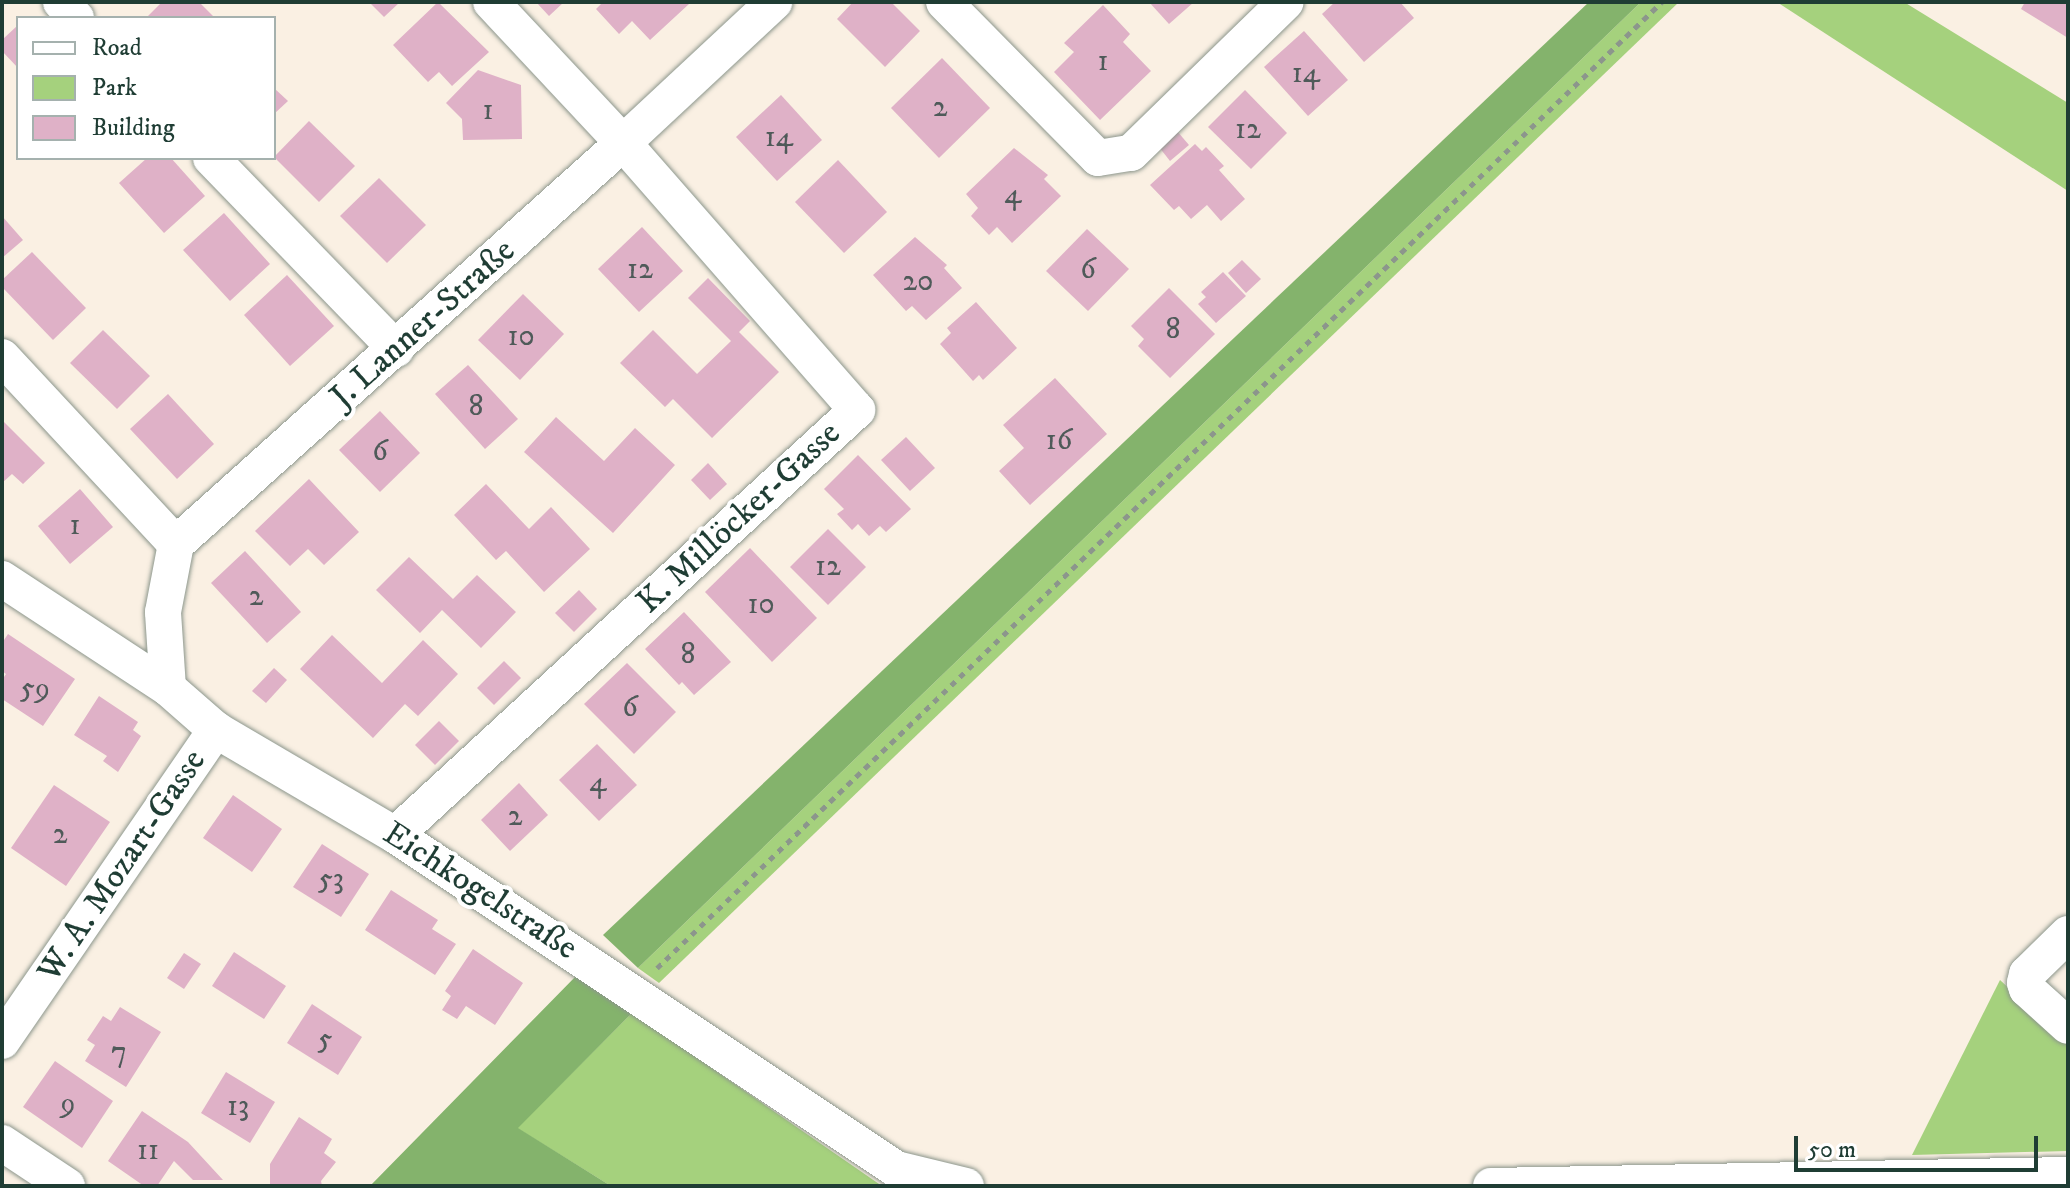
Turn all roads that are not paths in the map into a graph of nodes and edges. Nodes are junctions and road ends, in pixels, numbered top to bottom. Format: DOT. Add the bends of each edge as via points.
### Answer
graph roads {
  1 [pos="491,2"];
  2 [pos="774,2"];
  3 [pos="944,2"];
  4 [pos="1286,2"];
  5 [pos="623,143"];
  6 [pos="213,160"];
  7 [pos="396,349"];
  8 [pos="2,357"];
  9 [pos="176,544"];
  10 [pos="2,579"];
  11 [pos="168,688"];
  12 [pos="216,730"];
  13 [pos="395,835"];
  14 [pos="2068,934"];
  15 [pos="2068,1026"];
  16 [pos="2,1041"];
  17 [pos="2,1143"];
  18 [pos="2068,1175"];
  19 [pos="67,1186"];
  20 [pos="966,1186"];
  21 [pos="1491,1186"];
  1 -- 5 [label="street"];
  2 -- 5 [label="street, J. Lanner-Straße"];
  3 -- 4 [label="street" via="1098,158 1131,153"];
  5 -- 7 [label="street, J. Lanner-Straße"];
  5 -- 13 [label="street, K. Millöcker-Gasse" via="857,410"];
  6 -- 7 [label="street"];
  7 -- 9 [label="street, J. Lanner-Straße"];
  8 -- 9 [label="street"];
  9 -- 11 [label="street" via="163,612"];
  10 -- 11 [label="street, Eichkogelstraße"];
  11 -- 12 [label="street, Eichkogelstraße"];
  12 -- 13 [label="street, Eichkogelstraße"];
  12 -- 16 [label="street, W. A. Mozart-Gasse"];
  13 -- 20 [label="street, Eichkogelstraße" via="896,1169"];
  14 -- 15 [label="street" via="2027,974 2025,983"];
  17 -- 19 [label="street"];
  18 -- 21 [label="street"];
}
